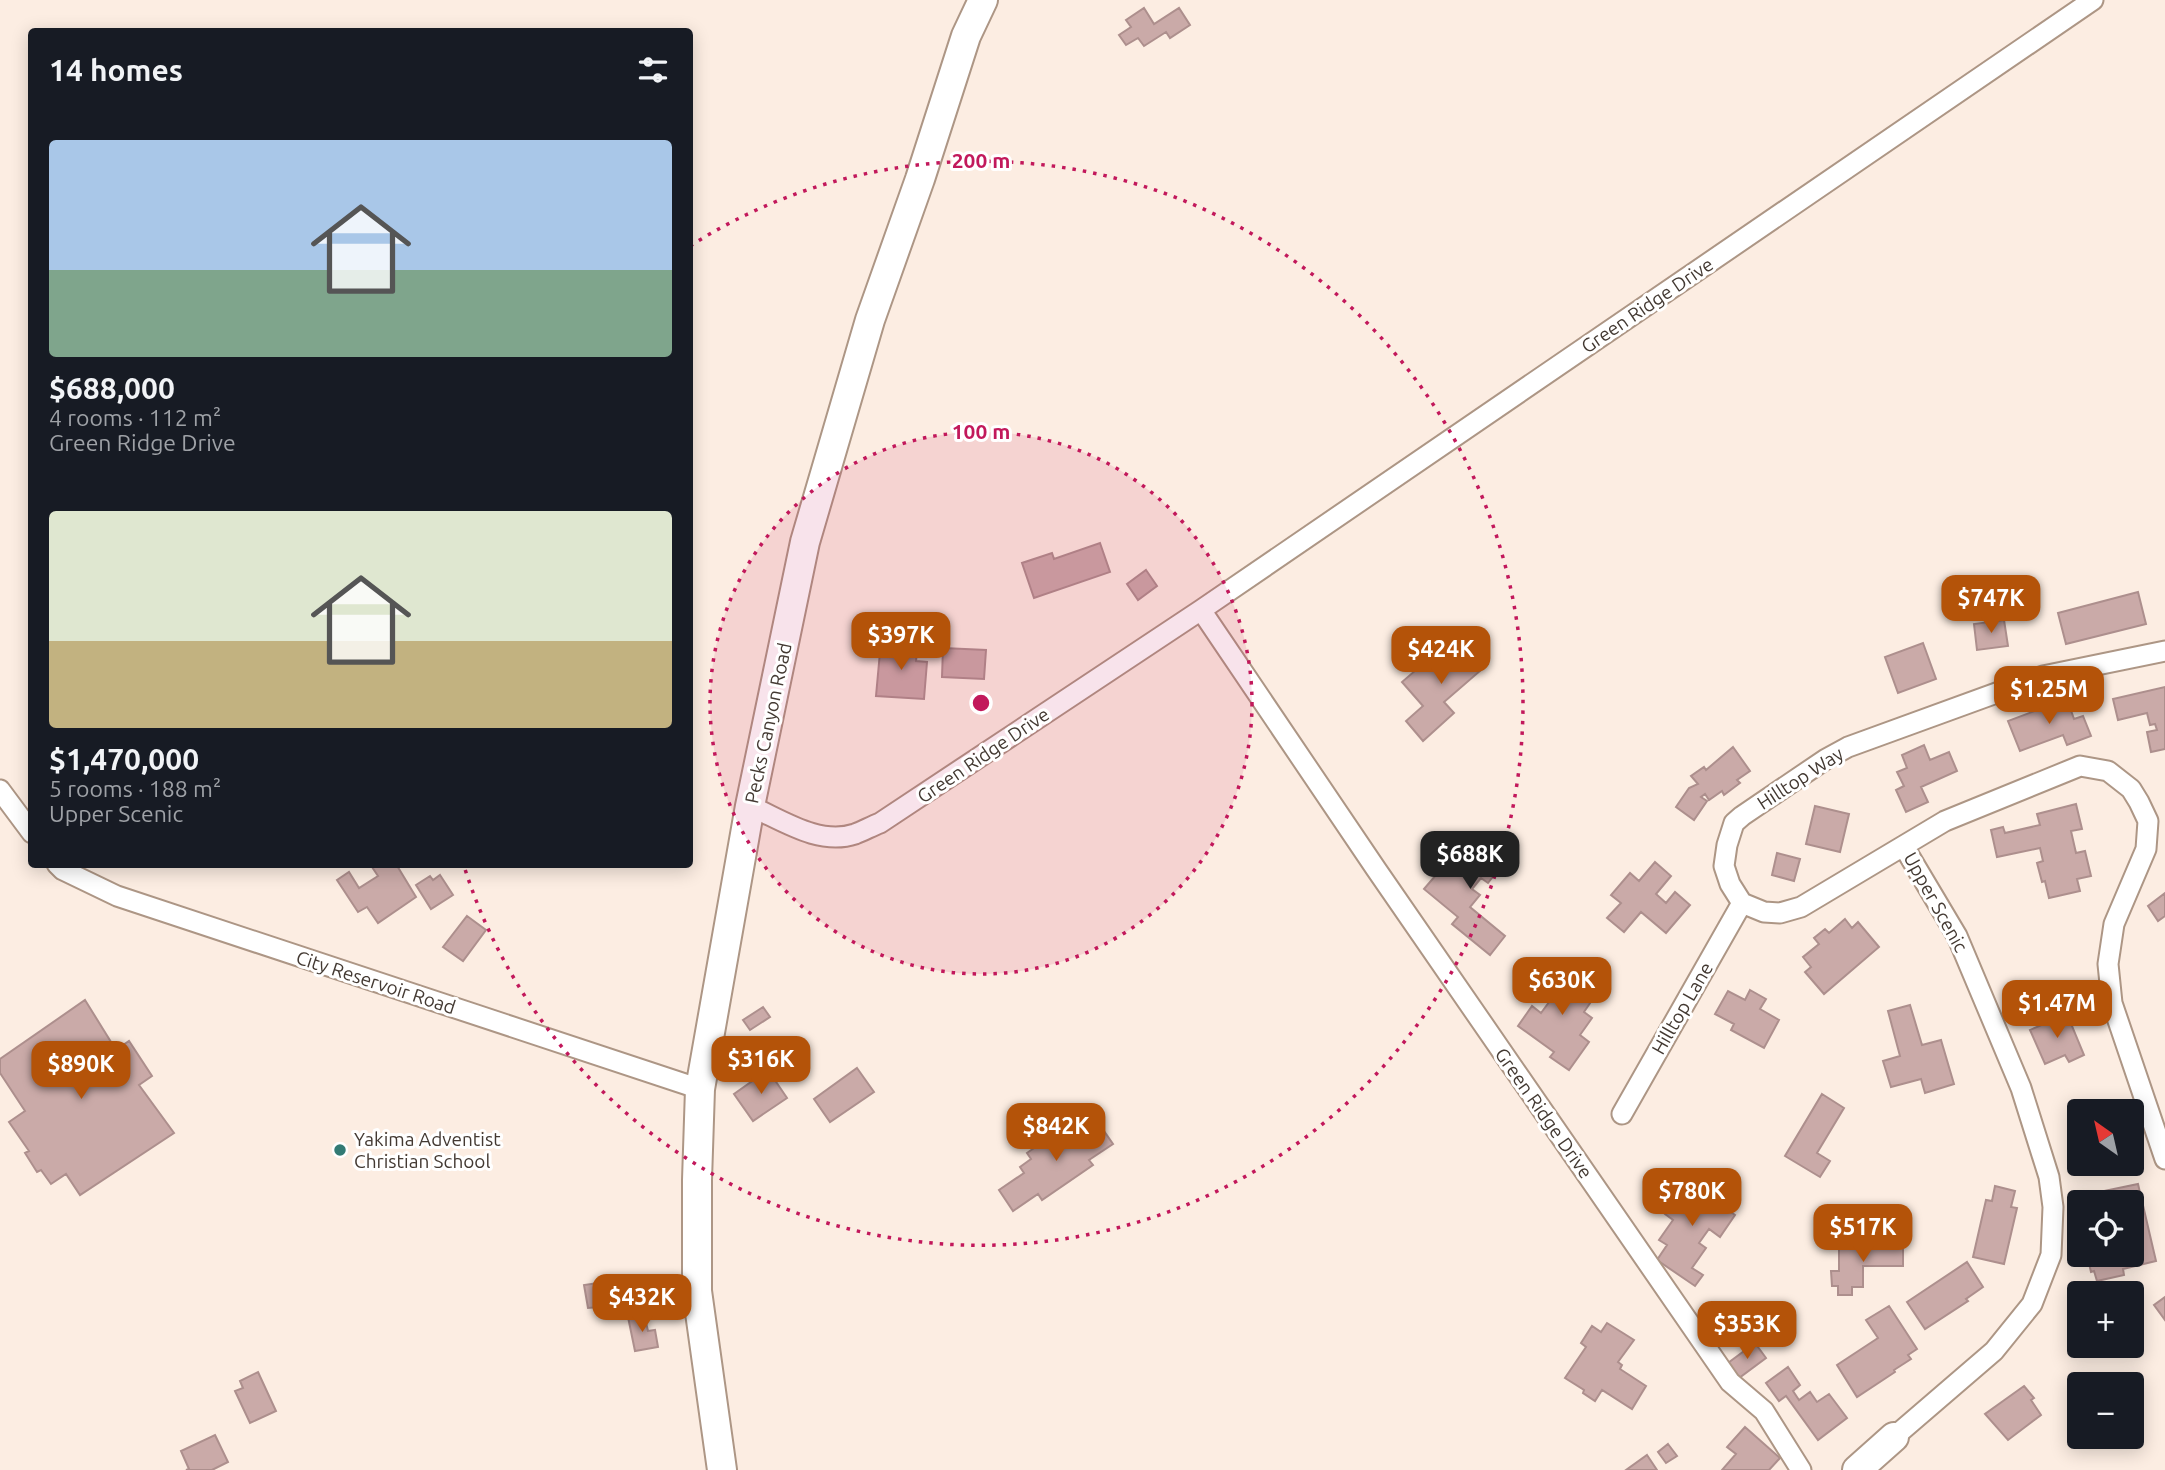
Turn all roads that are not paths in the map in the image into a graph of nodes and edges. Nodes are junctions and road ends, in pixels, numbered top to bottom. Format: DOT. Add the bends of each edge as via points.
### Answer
graph roads {
  1 [pos="983,0"];
  2 [pos="2093,0"];
  3 [pos="1201,610"];
  4 [pos="2165,651"];
  5 [pos="0,790"];
  6 [pos="750,806"];
  7 [pos="28,828"];
  8 [pos="1904,846"];
  9 [pos="61,868"];
  10 [pos="1742,903"];
  11 [pos="701,1088"];
  12 [pos="1622,1114"];
  13 [pos="2165,1159"];
  14 [pos="1894,1437"];
  15 [pos="722,1470"];
  16 [pos="1801,1470"];
  17 [pos="1857,1470"];
  1 -- 6 [label="street, Pecks Canyon Road" via="966,36 870,320 805,542"];
  2 -- 3 [label="street, Green Ridge Drive"];
  3 -- 6 [label="street, Green Ridge Drive" via="880,823 840,837 813,835"];
  3 -- 16 [label="street, Green Ridge Drive" via="1730,1382 1764,1411"];
  4 -- 10 [label="street, Hilltop Way" via="2043,676 1847,747 1826,759 1734,823 1724,866"];
  5 -- 7 [label="street"];
  6 -- 11 [label="street, Pecks Canyon Road"];
  8 -- 10 [label="street" via="1801,907 1780,914"];
  8 -- 13 [label="street, Upper Scenic" via="1945,821 2081,766 2108,771 2131,789 2148,821 2146,849 2114,924 2108,964 2112,1003"];
  8 -- 14 [label="street, Upper Scenic" via="1957,936 2021,1088 2049,1177 2053,1207 2051,1255 2032,1304 1994,1351"];
  9 -- 11 [label="street, City Reservoir Road" via="117,896"];
  10 -- 12 [label="street, Hilltop Lane"];
  11 -- 15 [label="street, Pecks Canyon Road" via="697,1291"];
  14 -- 17 [label="street"];
}
